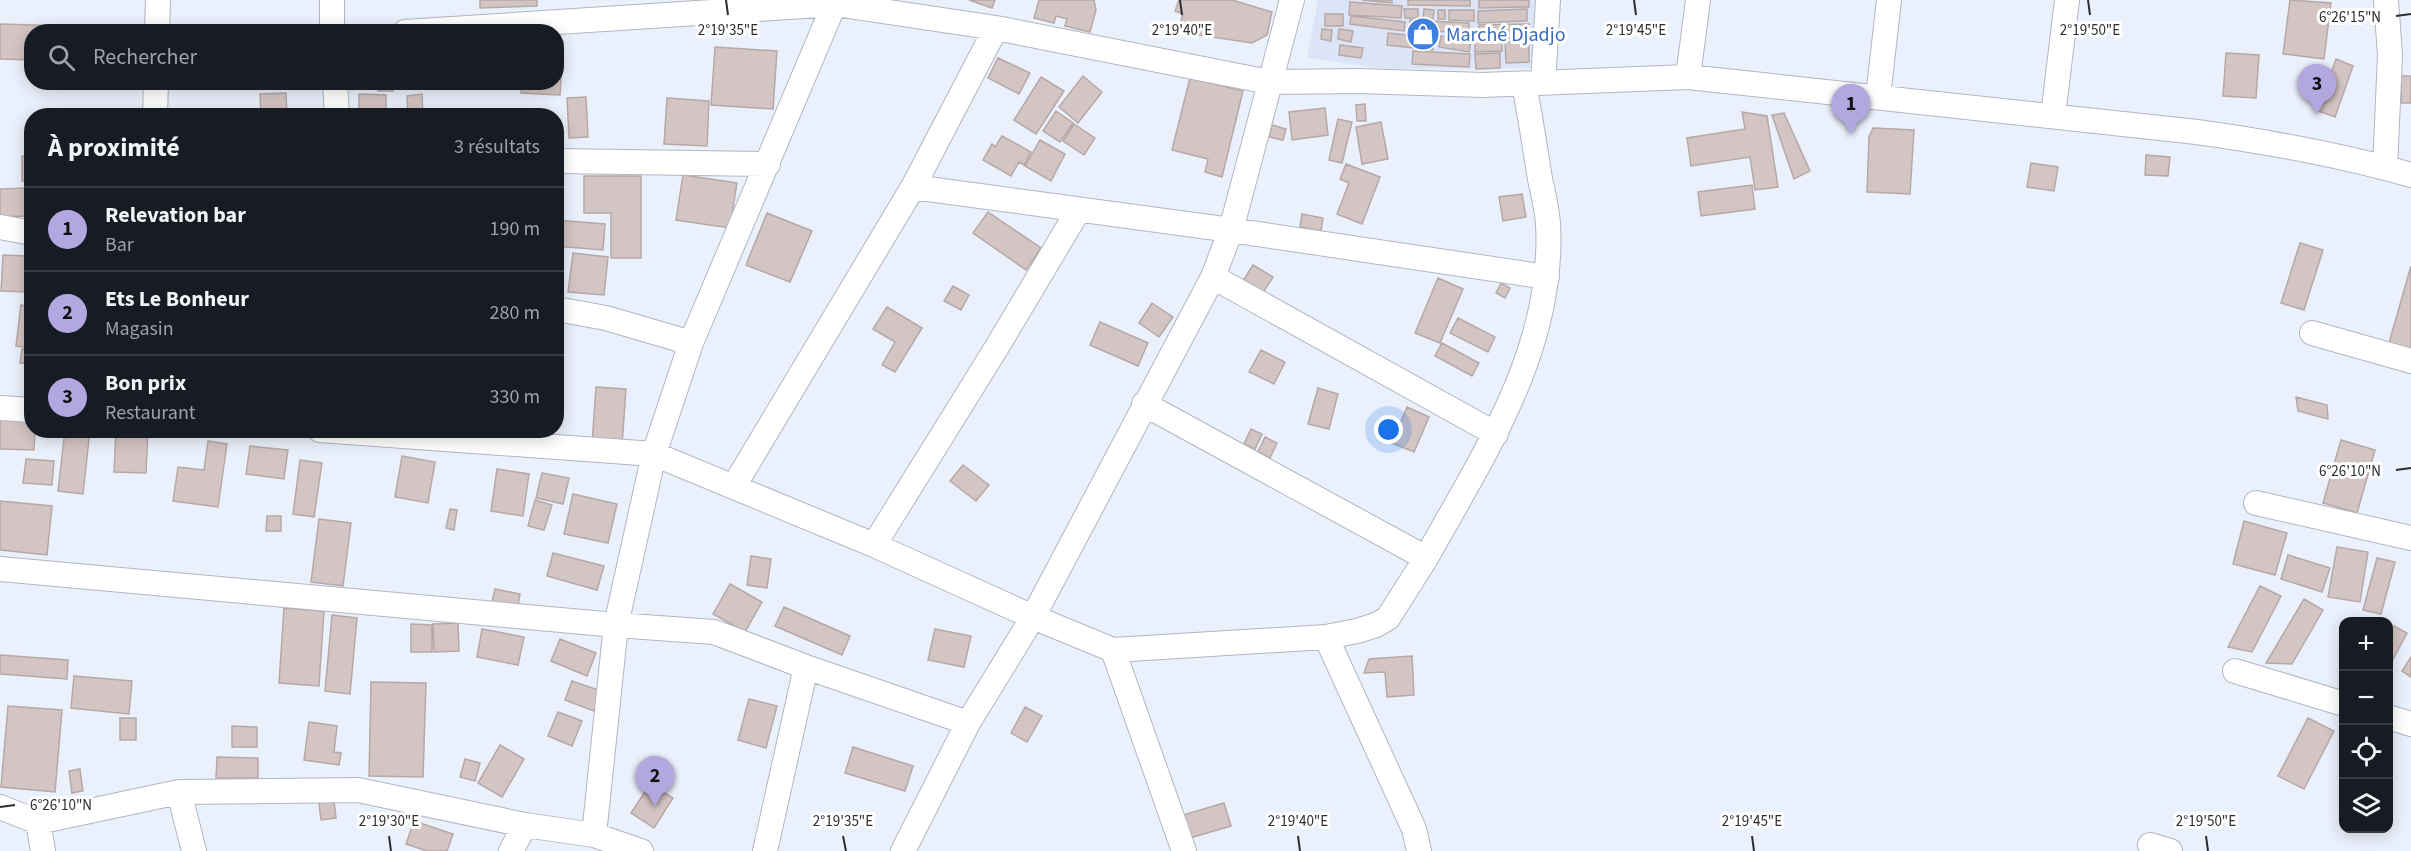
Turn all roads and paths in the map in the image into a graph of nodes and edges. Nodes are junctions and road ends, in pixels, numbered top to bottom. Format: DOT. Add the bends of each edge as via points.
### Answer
graph roads {
  1 [pos="158,0"];
  2 [pos="332,0"];
  3 [pos="1292,0"];
  4 [pos="1548,0"];
  5 [pos="1698,0"];
  6 [pos="1889,0"];
  7 [pos="2067,0"];
  8 [pos="2386,0"];
  9 [pos="836,2"];
  10 [pos="157,24"];
  11 [pos="332,24"];
  12 [pos="520,24"];
  13 [pos="996,28"];
  14 [pos="1688,77"];
  15 [pos="1269,82"];
  16 [pos="1534,83"];
  17 [pos="156,90"];
  18 [pos="336,90"];
  19 [pos="1878,97"];
  20 [pos="155,108"];
  21 [pos="337,108"];
  22 [pos="2053,116"];
  23 [pos="564,161"];
  24 [pos="768,164"];
  25 [pos="2385,168"];
  26 [pos="2411,176"];
  27 [pos="913,187"];
  28 [pos="1078,211"];
  29 [pos="0,227"];
  30 [pos="1231,230"];
  31 [pos="24,232"];
  32 [pos="1213,277"];
  33 [pos="1547,277"];
  34 [pos="564,310"];
  35 [pos="2312,333"];
  36 [pos="691,343"];
  37 [pos="2411,361"];
  38 [pos="1144,404"];
  39 [pos="0,408"];
  40 [pos="24,410"];
  41 [pos="1496,434"];
  42 [pos="431,438"];
  43 [pos="654,454"];
  44 [pos="735,486"];
  45 [pos="2256,503"];
  46 [pos="2411,538"];
  47 [pos="874,545"];
  48 [pos="1426,558"];
  49 [pos="0,569"];
  50 [pos="1033,617"];
  51 [pos="616,625"];
  52 [pos="1326,638"];
  53 [pos="1113,650"];
  54 [pos="806,667"];
  55 [pos="2235,671"];
  56 [pos="2339,703"];
  57 [pos="2393,719"];
  58 [pos="968,723"];
  59 [pos="2411,724"];
  60 [pos="179,792"];
  61 [pos="0,807"];
  62 [pos="38,822"];
  63 [pos="525,825"];
  64 [pos="594,834"];
  65 [pos="43,851"];
  66 [pos="194,851"];
  67 [pos="511,851"];
  68 [pos="641,851"];
  69 [pos="765,851"];
  70 [pos="903,851"];
  71 [pos="1184,851"];
  72 [pos="1419,851"];
  1 -- 10 [label="street"];
  2 -- 11 [label="street"];
  3 -- 15 [label="street"];
  4 -- 16 [label="street"];
  5 -- 14 [label="street"];
  6 -- 19 [label="street"];
  7 -- 22 [label="street"];
  8 -- 25 [label="street" via="2390,55"];
  9 -- 12 [label="street"];
  9 -- 13 [label="street"];
  9 -- 24 [label="street"];
  13 -- 15 [label="street"];
  13 -- 27 [label="street"];
  14 -- 16 [label="street"];
  14 -- 19 [label="street"];
  15 -- 16 [label="street"];
  15 -- 30 [label="street"];
  16 -- 33 [label="street" via="1548,223"];
  17 -- 20 [label="street"];
  18 -- 21 [label="street"];
  19 -- 22 [label="street"];
  22 -- 25 [label="street" via="2240,138"];
  23 -- 24 [label="street"];
  24 -- 36 [label="street"];
  25 -- 26 [label="street"];
  27 -- 28 [label="street"];
  27 -- 44 [label="street"];
  28 -- 30 [label="street"];
  28 -- 47 [label="street"];
  29 -- 31 [label="street"];
  30 -- 32 [label="street"];
  30 -- 33 [label="street"];
  32 -- 38 [label="street"];
  32 -- 41 [label="street"];
  33 -- 41 [label="street" via="1538,324 1515,393"];
  34 -- 36 [label="street" via="606,318"];
  35 -- 37 [label="street"];
  36 -- 43 [label="street"];
  38 -- 48 [label="street"];
  38 -- 50 [label="street"];
  39 -- 40 [label="street"];
  41 -- 48 [label="street"];
  42 -- 43 [label="street"];
  43 -- 44 [label="street"];
  43 -- 51 [label="street"];
  44 -- 47 [label="street"];
  45 -- 46 [label="street"];
  47 -- 50 [label="street"];
  48 -- 52 [label="street" via="1388,618"];
  49 -- 51 [label="street"];
  50 -- 53 [label="street"];
  50 -- 58 [label="street"];
  51 -- 54 [label="street" via="714,632"];
  51 -- 64 [label="street"];
  52 -- 53 [label="street"];
  52 -- 72 [label="street" via="1414,830"];
  53 -- 71 [label="street"];
  54 -- 58 [label="street"];
  54 -- 69 [label="street"];
  55 -- 56 [label="street"];
  57 -- 59 [label="street"];
  58 -- 70 [label="street"];
  60 -- 62 [label="street"];
  60 -- 63 [label="street" via="358,790"];
  60 -- 66 [label="street"];
  61 -- 62 [label="street"];
  62 -- 65 [label="street"];
  63 -- 64 [label="street"];
  63 -- 67 [label="street"];
  64 -- 68 [label="street"];
}
